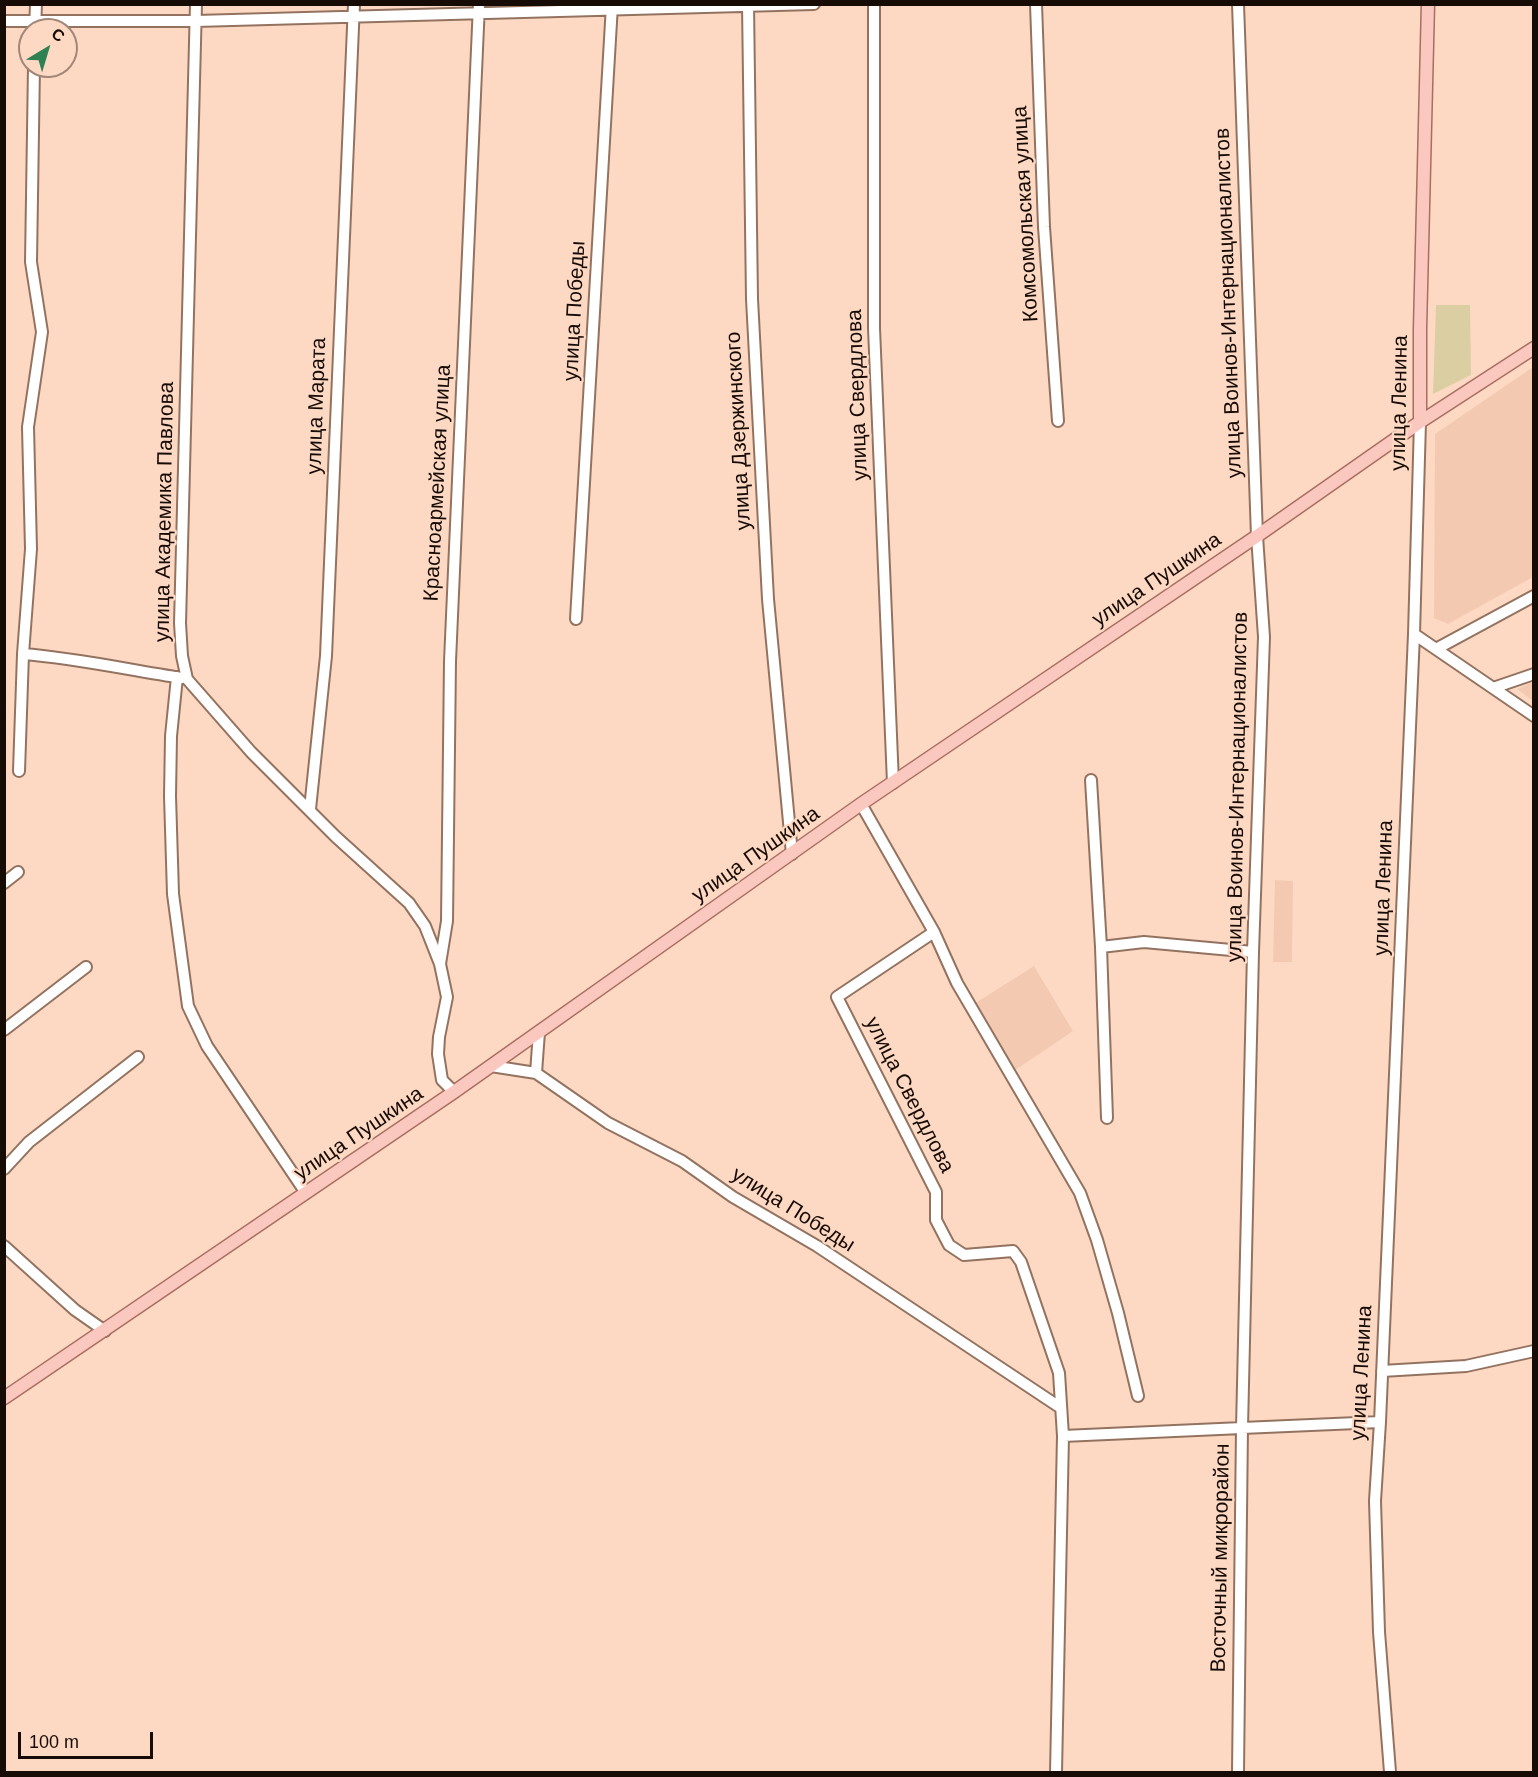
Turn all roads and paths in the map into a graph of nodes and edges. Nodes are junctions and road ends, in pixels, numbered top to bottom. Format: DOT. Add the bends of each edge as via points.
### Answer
graph roads {
  1 [pos="196,4"];
  2 [pos="354,4"];
  3 [pos="814,4"];
  4 [pos="874,4"];
  5 [pos="1036,4"];
  6 [pos="1238,4"];
  7 [pos="1428,4"];
  8 [pos="748,6"];
  9 [pos="612,8"];
  10 [pos="479,10"];
  11 [pos="353,18"];
  12 [pos="196,21"];
  13 [pos="78,24"];
  14 [pos="34,78"];
  15 [pos="1533,348"];
  16 [pos="1058,421"];
  17 [pos="1420,422"];
  18 [pos="1257,536"];
  19 [pos="1533,596"];
  20 [pos="576,619"];
  21 [pos="1414,634"];
  22 [pos="1436,649"];
  23 [pos="22,654"];
  24 [pos="1533,674"];
  25 [pos="182,678"];
  26 [pos="1493,688"];
  27 [pos="1533,716"];
  28 [pos="20,771"];
  29 [pos="1091,780"];
  30 [pos="893,783"];
  31 [pos="861,804"];
  32 [pos="310,809"];
  33 [pos="792,854"];
  34 [pos="18,872"];
  35 [pos="4,883"];
  36 [pos="934,932"];
  37 [pos="1101,947"];
  38 [pos="1253,952"];
  39 [pos="440,964"];
  40 [pos="86,967"];
  41 [pos="4,1030"];
  42 [pos="539,1032"];
  43 [pos="138,1058"];
  44 [pos="491,1066"];
  45 [pos="536,1073"];
  46 [pos="454,1092"];
  47 [pos="1107,1118"];
  48 [pos="4,1168"];
  49 [pos="306,1193"];
  50 [pos="4,1246"];
  51 [pos="105,1331"];
  52 [pos="1533,1351"];
  53 [pos="1382,1371"];
  54 [pos="1138,1396"];
  55 [pos="4,1398"];
  56 [pos="1061,1408"];
  57 [pos="1380,1422"];
  58 [pos="1242,1428"];
  59 [pos="1063,1436"];
  60 [pos="1056,1773"];
  61 [pos="1238,1773"];
  62 [pos="1390,1773"];
  1 -- 12 [label="street, улица Академика Павлова"];
  2 -- 11 [label="street, улица Марата"];
  3 -- 8 [label="street"];
  4 -- 30 [label="street, улица Свердлова" via="874,328"];
  5 -- 16 [label="street, Комсомольская улица" via="1044,227"];
  6 -- 18 [label="street, улица Воинов-Интернационалистов"];
  7 -- 17 [label="main road, улица Ленина"];
  8 -- 9 [label="street"];
  8 -- 33 [label="street, улица Дзержинского" via="752,298 768,599"];
  9 -- 10 [label="street"];
  9 -- 20 [label="street, улица Победы"];
  10 -- 11 [label="street"];
  10 -- 39 [label="street, Красноармейская улица" via="450,661 447,921"];
  11 -- 12 [label="street"];
  11 -- 32 [label="street, улица Марата" via="326,656"];
  12 -- 13 [label="street"];
  12 -- 25 [label="street, улица Академика Павлова" via="180,623"];
  14 -- 23 [label="street" via="30,262 42,332 28,427 30,549"];
  15 -- 17 [label="main road, улица Пушкина"];
  17 -- 18 [label="main road, улица Пушкина"];
  17 -- 21 [label="street, улица Ленина"];
  18 -- 30 [label="main road, улица Пушкина"];
  18 -- 38 [label="street, улица Воинов-Интернационалистов" via="1264,637"];
  19 -- 22 [label="street"];
  21 -- 22 [label="street"];
  21 -- 53 [label="street, улица Ленина"];
  22 -- 26 [label="street"];
  23 -- 25 [label="street"];
  23 -- 28 [label="street"];
  24 -- 26 [label="street"];
  25 -- 32 [label="street"];
  25 -- 49 [label="street" via="171,736 170,807 174,894 188,1006 207,1046"];
  26 -- 27 [label="street"];
  29 -- 37 [label="street"];
  30 -- 31 [label="main road, улица Пушкина"];
  31 -- 33 [label="main road, улица Пушкина"];
  31 -- 36 [label="street"];
  32 -- 39 [label="street" via="409,903 425,926"];
  33 -- 42 [label="main road, улица Пушкина"];
  34 -- 35 [label="street"];
  36 -- 54 [label="street" via="957,983 1080,1193 1118,1313"];
  36 -- 56 [label="street, улица Свердлова" via="837,997 936,1192 936,1220 949,1245 964,1255 1013,1251 1021,1262 1059,1373"];
  37 -- 38 [label="street" via="1144,942"];
  37 -- 47 [label="street"];
  38 -- 58 [label="street, улица Воинов-Интернационалистов"];
  39 -- 46 [label="street" via="447,997 438,1054 442,1080"];
  40 -- 41 [label="street"];
  42 -- 44 [label="main road, улица Пушкина"];
  42 -- 45 [label="street"];
  43 -- 48 [label="street" via="29,1142"];
  44 -- 45 [label="street"];
  44 -- 46 [label="main road, улица Пушкина"];
  45 -- 56 [label="street, улица Победы" via="608,1123 682,1161 817,1246"];
  46 -- 49 [label="main road, улица Пушкина"];
  49 -- 51 [label="main road, улица Пушкина"];
  50 -- 51 [label="street" via="75,1310"];
  51 -- 55 [label="main road, улица Пушкина"];
  52 -- 53 [label="street" via="1466,1366"];
  53 -- 57 [label="street, улица Ленина"];
  56 -- 59 [label="street, улица Свердлова"];
  57 -- 58 [label="street"];
  57 -- 62 [label="street, улица Ленина" via="1375,1501 1379,1632"];
  58 -- 59 [label="street, Восточный микрорайон"];
  58 -- 61 [label="street, Восточный микрорайон"];
  59 -- 60 [label="street"];
}
